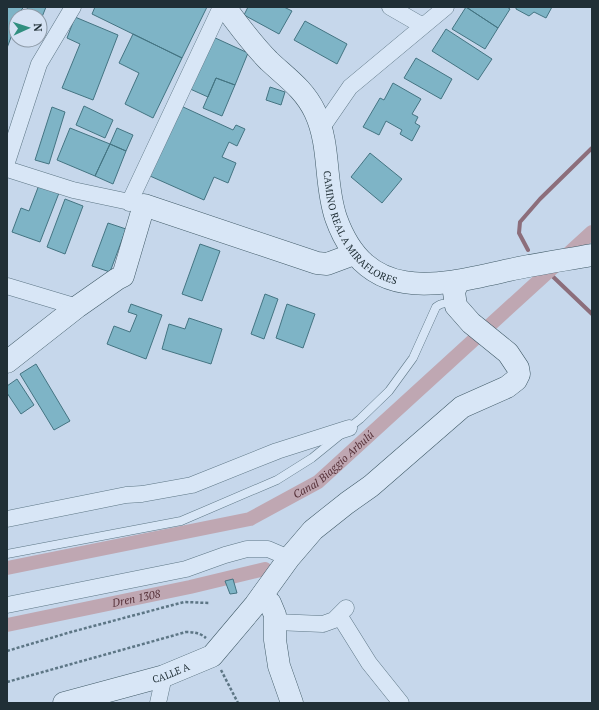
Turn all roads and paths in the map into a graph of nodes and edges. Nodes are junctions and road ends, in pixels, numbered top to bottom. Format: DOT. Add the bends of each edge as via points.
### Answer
graph roads {
  1 [pos="73,7"];
  2 [pos="220,7"];
  3 [pos="225,7"];
  4 [pos="390,7"];
  5 [pos="446,7"];
  6 [pos="423,26"];
  7 [pos="321,129"];
  8 [pos="7,162"];
  9 [pos="7,169"];
  10 [pos="137,204"];
  11 [pos="354,254"];
  12 [pos="592,255"];
  13 [pos="458,282"];
  14 [pos="7,286"];
  15 [pos="456,306"];
  16 [pos="78,307"];
  17 [pos="7,362"];
  18 [pos="350,428"];
  19 [pos="7,519"];
  20 [pos="7,554"];
  21 [pos="289,558"];
  22 [pos="258,600"];
  23 [pos="209,603"];
  24 [pos="7,605"];
  25 [pos="275,622"];
  26 [pos="208,640"];
  27 [pos="7,650"];
  28 [pos="220,668"];
  29 [pos="164,676"];
  30 [pos="7,682"];
  31 [pos="64,703"];
  32 [pos="158,703"];
  33 [pos="238,703"];
  34 [pos="292,703"];
  35 [pos="401,703"];
  1 -- 8 [label="street" via="39,64"];
  2 -- 10 [label="street"];
  3 -- 7 [label="street, CAMINO REAL A MIRAFLORES" via="248,38 295,83 309,101"];
  4 -- 6 [label="street"];
  5 -- 6 [label="street"];
  6 -- 7 [label="street" via="350,88"];
  7 -- 11 [label="street, CAMINO REAL A MIRAFLORES" via="326,146 331,198 342,233"];
  9 -- 10 [label="street" via="73,190"];
  10 -- 11 [label="street" via="317,263 327,264"];
  10 -- 16 [label="street" via="123,276"];
  11 -- 13 [label="street, CAMINO REAL A MIRAFLORES" via="377,273 394,280 434,284"];
  12 -- 13 [label="street, CAMINO REAL A MIRAFLORES"];
  13 -- 15 [label="street" via="454,292"];
  14 -- 16 [label="street"];
  15 -- 18 [label="lane" via="445,303 436,307 409,363 389,391"];
  15 -- 21 [label="street, CALLE A" via="471,323 508,353 518,368 516,380 507,387 462,407 371,486 313,530"];
  16 -- 17 [label="street"];
  18 -- 19 [label="street" via="277,451 192,485 126,495"];
  18 -- 20 [label="lane" via="312,458 278,480 181,520"];
  21 -- 22 [label="street, CALLE A"];
  21 -- 24 [label="street" via="268,549 247,549 186,569"];
  22 -- 25 [label="street" via="270,603"];
  22 -- 29 [label="street, CALLE A" via="212,656"];
  23 -- 27 [label="path" via="184,602"];
  25 -- 34 [label="street" via="279,666"];
  25 -- 35 [label="street" via="324,624 343,612 369,663"];
  26 -- 30 [label="path" via="202,635 186,632"];
  28 -- 33 [label="path"];
  29 -- 31 [label="street, CALLE A"];
  29 -- 32 [label="street"];
}
